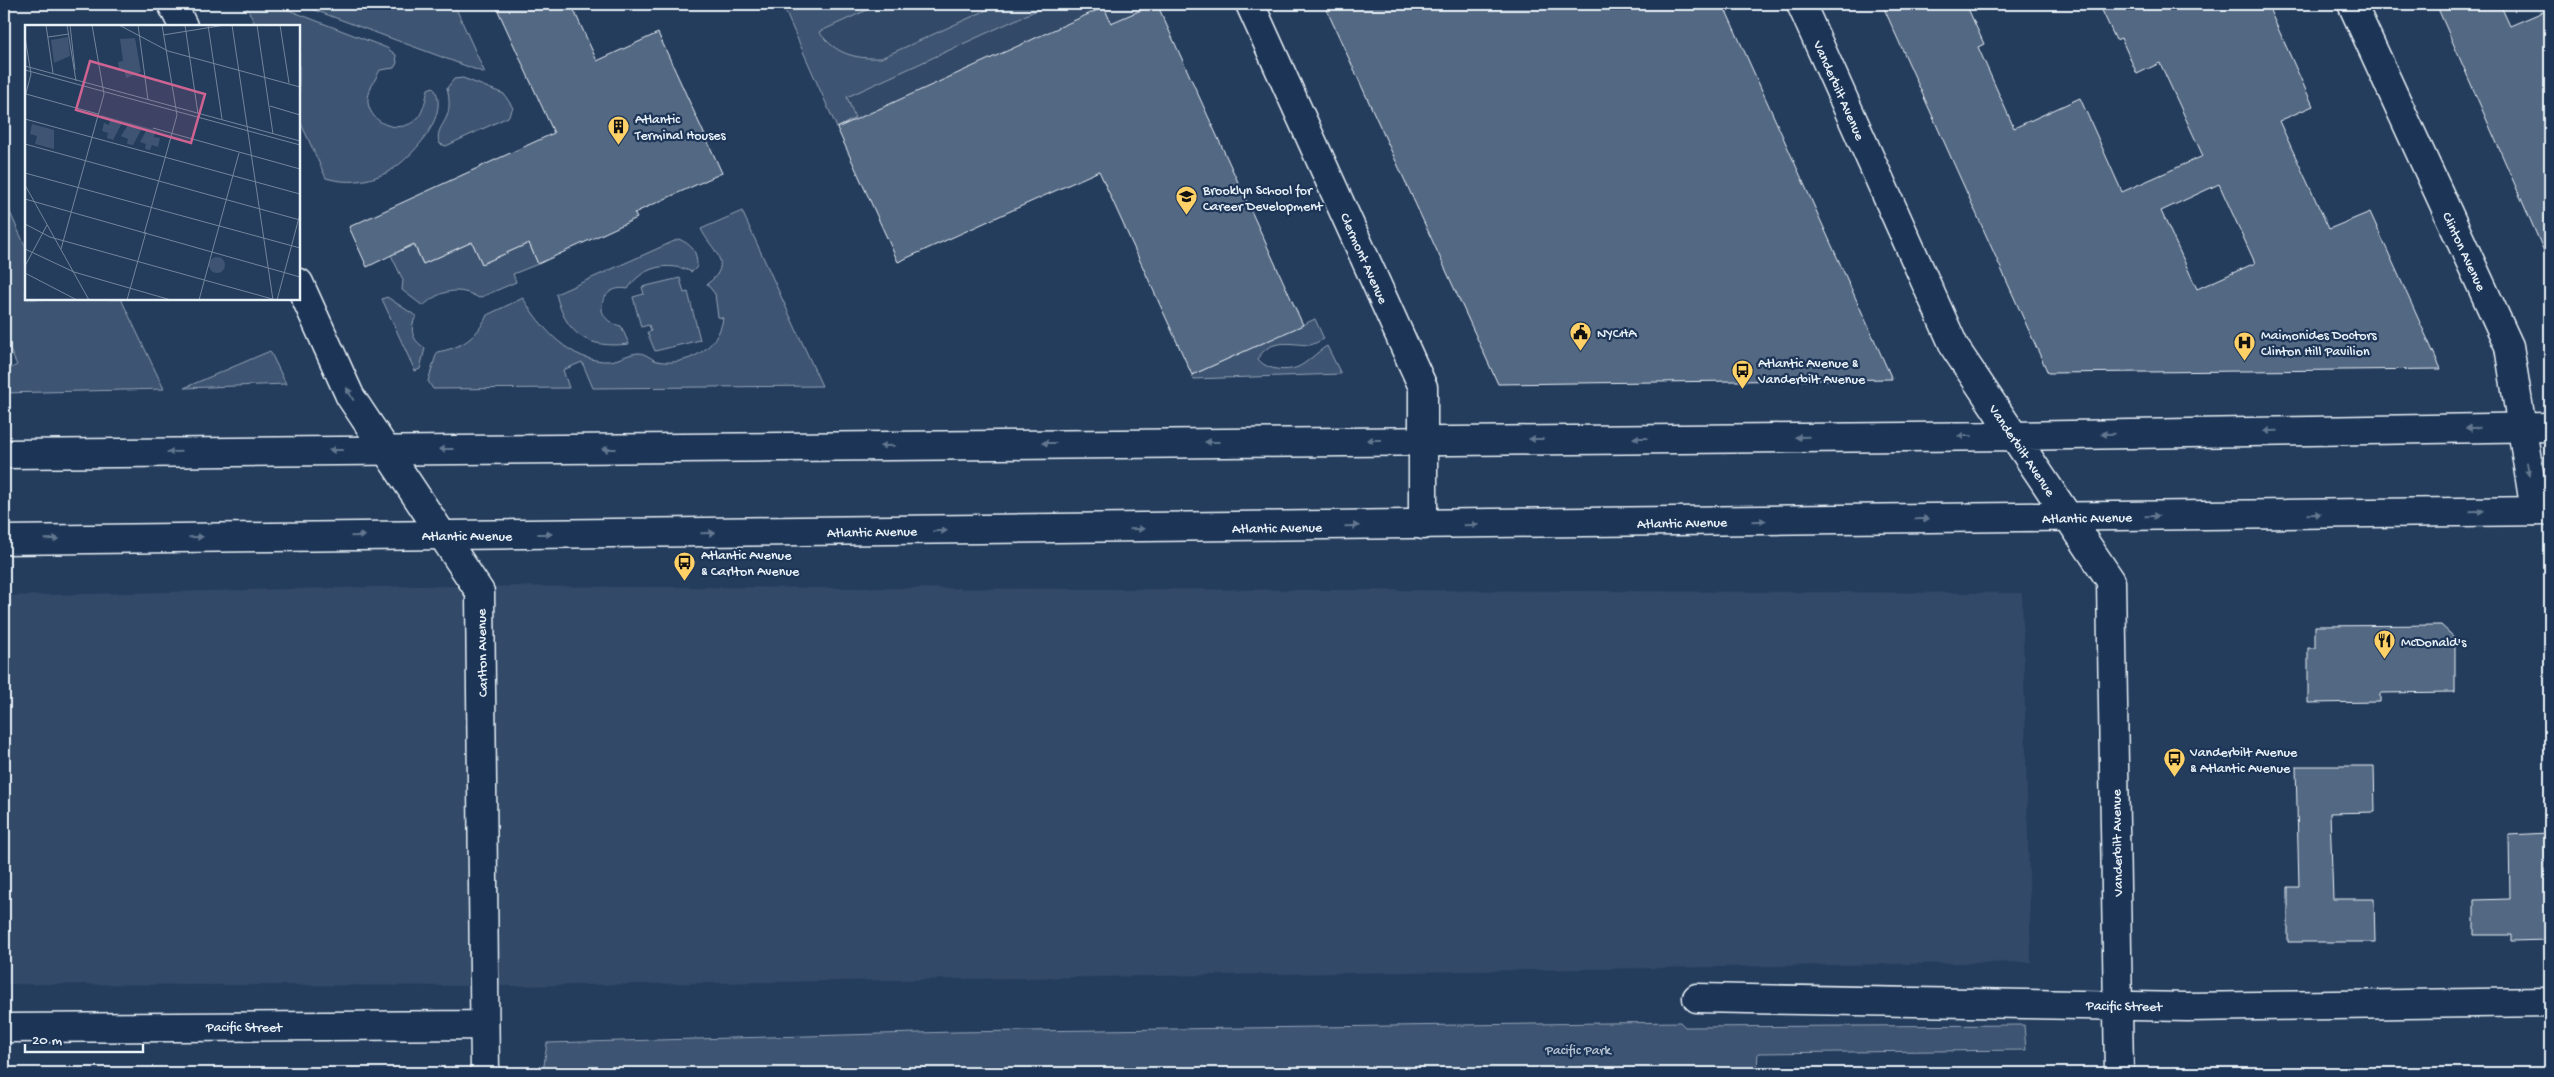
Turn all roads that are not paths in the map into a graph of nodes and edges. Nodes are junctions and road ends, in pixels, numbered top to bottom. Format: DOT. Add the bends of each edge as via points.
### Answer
graph roads {
  1 [pos="172,4"];
  2 [pos="1250,4"];
  3 [pos="1801,4"];
  4 [pos="2352,4"];
  5 [pos="182,25"];
  6 [pos="300,285"];
  7 [pos="2522,427"];
  8 [pos="2550,427"];
  9 [pos="2014,436"];
  10 [pos="1423,440"];
  11 [pos="385,450"];
  12 [pos="4,454"];
  13 [pos="2543,511"];
  14 [pos="2068,517"];
  15 [pos="1423,525"];
  16 [pos="444,534"];
  17 [pos="4,540"];
  18 [pos="1697,998"];
  19 [pos="2550,1002"];
  20 [pos="2118,1005"];
  21 [pos="484,1025"];
  22 [pos="4,1028"];
  23 [pos="485,1073"];
  24 [pos="2119,1073"];
  1 -- 5 [label="main road"];
  2 -- 10 [label="main road, Clermont Avenue" via="1423,387"];
  3 -- 9 [label="main road, Vanderbilt Avenue" via="1955,348"];
  4 -- 7 [label="main road, Clinton Avenue" via="2509,346"];
  11 -- 6 [label="main road, Carlton Avenue, one-way" via="350,396"];
  7 -- 8 [label="main road"];
  7 -- 9 [label="main road, one-way"];
  7 -- 13 [label="main road, Clinton Avenue, one-way"];
  9 -- 10 [label="main road, one-way"];
  9 -- 14 [label="main road, Vanderbilt Avenue"];
  10 -- 11 [label="main road, one-way"];
  10 -- 15 [label="main road, Clermont Avenue"];
  11 -- 12 [label="main road, one-way"];
  11 -- 16 [label="main road, Carlton Avenue"];
  14 -- 13 [label="main road, Atlantic Avenue, one-way"];
  15 -- 14 [label="main road, Atlantic Avenue, one-way"];
  14 -- 20 [label="main road, Vanderbilt Avenue" via="2111,581"];
  16 -- 15 [label="main road, Atlantic Avenue, one-way"];
  17 -- 16 [label="main road, Atlantic Avenue, one-way"];
  16 -- 21 [label="main road, Carlton Avenue" via="480,592"];
  18 -- 20 [label="main road, Pacific Street"];
  19 -- 20 [label="main road, Pacific Street"];
  20 -- 24 [label="main road, Vanderbilt Avenue"];
  21 -- 22 [label="main road, Pacific Street"];
  21 -- 23 [label="main road, Carlton Avenue"];
}
